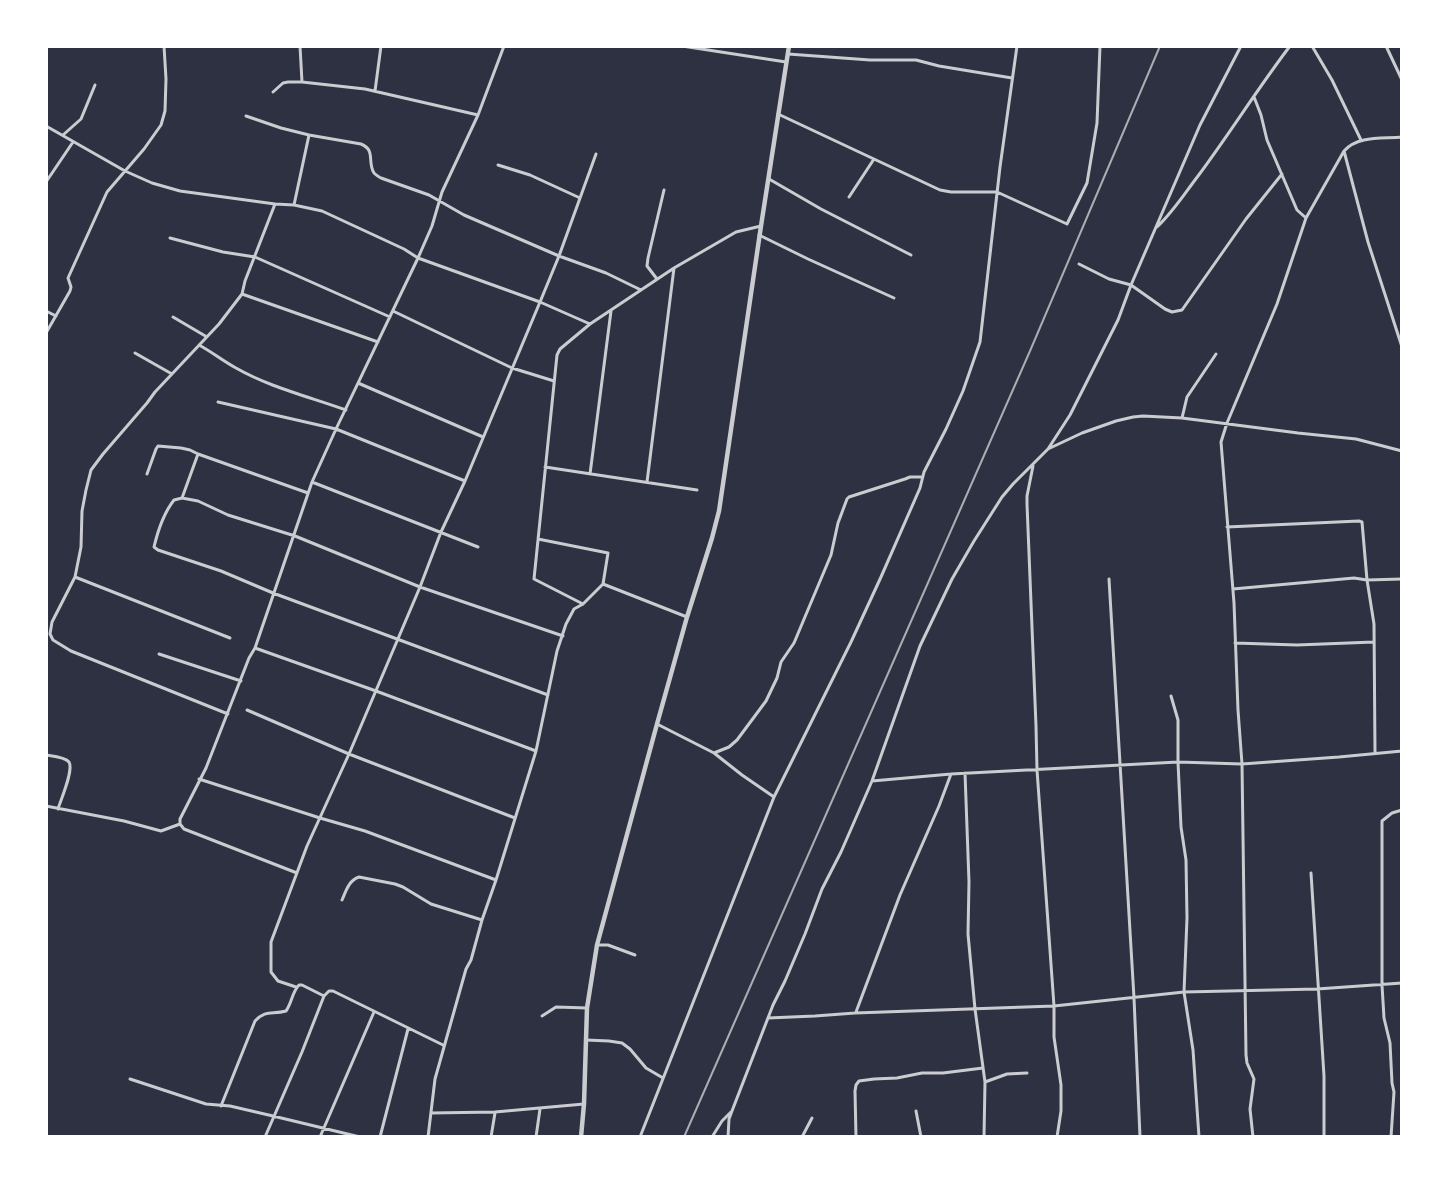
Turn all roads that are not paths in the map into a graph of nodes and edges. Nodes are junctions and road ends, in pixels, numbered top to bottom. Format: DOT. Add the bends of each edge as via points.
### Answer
graph roads {
  1 [pos="164,46"];
  2 [pos="300,46"];
  3 [pos="381,46"];
  4 [pos="504,46"];
  5 [pos="682,46"];
  6 [pos="789,46"];
  7 [pos="1017,46"];
  8 [pos="1100,46"];
  9 [pos="1240,46"];
  10 [pos="1290,46"];
  11 [pos="1312,46"];
  12 [pos="1386,46"];
  13 [pos="788,54"];
  14 [pos="786,62"];
  15 [pos="1013,78"];
  16 [pos="1402,80"];
  17 [pos="302,82"];
  18 [pos="95,85"];
  19 [pos="375,91"];
  20 [pos="273,92"];
  21 [pos="1254,96"];
  22 [pos="778,114"];
  23 [pos="478,115"];
  24 [pos="246,116"];
  25 [pos="46,126"];
  26 [pos="63,135"];
  27 [pos="310,135"];
  28 [pos="1402,137"];
  29 [pos="1361,140"];
  30 [pos="74,142"];
  31 [pos="1344,150"];
  32 [pos="596,154"];
  33 [pos="874,159"];
  34 [pos="498,165"];
  35 [pos="125,171"];
  36 [pos="1282,174"];
  37 [pos="768,178"];
  38 [pos="46,182"];
  39 [pos="664,190"];
  40 [pos="997,192"];
  41 [pos="849,197"];
  42 [pos="580,198"];
  43 [pos="439,202"];
  44 [pos="275,204"];
  45 [pos="294,205"];
  46 [pos="1306,218"];
  47 [pos="761,226"];
  48 [pos="1156,227"];
  49 [pos="759,235"];
  50 [pos="170,238"];
  51 [pos="911,255"];
  52 [pos="559,256"];
  53 [pos="255,257"];
  54 [pos="418,258"];
  55 [pos="1080,264"];
  56 [pos="674,268"];
  57 [pos="657,279"];
  58 [pos="1131,285"];
  59 [pos="641,290"];
  60 [pos="242,294"];
  61 [pos="894,298"];
  62 [pos="540,302"];
  63 [pos="612,310"];
  64 [pos="46,311"];
  65 [pos="393,312"];
  66 [pos="56,316"];
  67 [pos="173,317"];
  68 [pos="390,317"];
  69 [pos="590,324"];
  70 [pos="46,333"];
  71 [pos="207,337"];
  72 [pos="378,342"];
  73 [pos="199,346"];
  74 [pos="1402,347"];
  75 [pos="135,353"];
  76 [pos="1216,354"];
  77 [pos="512,368"];
  78 [pos="172,374"];
  79 [pos="554,381"];
  80 [pos="358,383"];
  81 [pos="218,402"];
  82 [pos="346,410"];
  83 [pos="1182,418"];
  84 [pos="1227,424"];
  85 [pos="336,429"];
  86 [pos="483,437"];
  87 [pos="1048,449"];
  88 [pos="1402,451"];
  89 [pos="198,454"];
  90 [pos="1033,465"];
  91 [pos="546,467"];
  92 [pos="146,474"];
  93 [pos="590,474"];
  94 [pos="922,477"];
  95 [pos="465,481"];
  96 [pos="312,482"];
  97 [pos="647,482"];
  98 [pos="697,490"];
  99 [pos="308,493"];
  100 [pos="182,498"];
  101 [pos="1227,527"];
  102 [pos="441,532"];
  103 [pos="294,536"];
  104 [pos="538,539"];
  105 [pos="478,547"];
  106 [pos="75,577"];
  107 [pos="1109,579"];
  108 [pos="1402,579"];
  109 [pos="1366,580"];
  110 [pos="603,584"];
  111 [pos="420,587"];
  112 [pos="1233,589"];
  113 [pos="273,593"];
  114 [pos="583,604"];
  115 [pos="687,617"];
  116 [pos="563,636"];
  117 [pos="230,638"];
  118 [pos="398,639"];
  119 [pos="1374,642"];
  120 [pos="1235,643"];
  121 [pos="255,648"];
  122 [pos="159,654"];
  123 [pos="242,680"];
  124 [pos="376,691"];
  125 [pos="548,695"];
  126 [pos="1171,696"];
  127 [pos="247,710"];
  128 [pos="228,714"];
  129 [pos="657,724"];
  130 [pos="536,751"];
  131 [pos="1402,751"];
  132 [pos="714,753"];
  133 [pos="1375,753"];
  134 [pos="349,754"];
  135 [pos="46,755"];
  136 [pos="1178,762"];
  137 [pos="1242,764"];
  138 [pos="1120,766"];
  139 [pos="1037,770"];
  140 [pos="951,774"];
  141 [pos="965,774"];
  142 [pos="199,779"];
  143 [pos="872,781"];
  144 [pos="774,796"];
  145 [pos="46,806"];
  146 [pos="58,808"];
  147 [pos="1402,810"];
  148 [pos="320,818"];
  149 [pos="515,818"];
  150 [pos="180,824"];
  151 [pos="297,873"];
  152 [pos="1311,873"];
  153 [pos="496,880"];
  154 [pos="342,900"];
  155 [pos="482,920"];
  156 [pos="598,944"];
  157 [pos="635,955"];
  158 [pos="1402,983"];
  159 [pos="1382,985"];
  160 [pos="296,987"];
  161 [pos="1317,988"];
  162 [pos="1244,990"];
  163 [pos="1184,992"];
  164 [pos="324,996"];
  165 [pos="1134,998"];
  166 [pos="1054,1006"];
  167 [pos="587,1008"];
  168 [pos="975,1009"];
  169 [pos="374,1012"];
  170 [pos="856,1013"];
  171 [pos="542,1016"];
  172 [pos="768,1018"];
  173 [pos="408,1029"];
  174 [pos="586,1040"];
  175 [pos="443,1046"];
  176 [pos="983,1068"];
  177 [pos="1027,1073"];
  178 [pos="663,1078"];
  179 [pos="130,1079"];
  180 [pos="985,1082"];
  181 [pos="584,1104"];
  182 [pos="220,1106"];
  183 [pos="540,1109"];
  184 [pos="732,1111"];
  185 [pos="916,1111"];
  186 [pos="495,1112"];
  187 [pos="430,1114"];
  188 [pos="273,1116"];
  189 [pos="812,1118"];
  190 [pos="324,1128"];
  191 [pos="265,1137"];
  192 [pos="320,1137"];
  193 [pos="360,1137"];
  194 [pos="380,1137"];
  195 [pos="428,1137"];
  196 [pos="491,1137"];
  197 [pos="536,1137"];
  198 [pos="581,1137"];
  199 [pos="640,1137"];
  200 [pos="712,1137"];
  201 [pos="728,1137"];
  202 [pos="802,1137"];
  203 [pos="856,1137"];
  204 [pos="921,1137"];
  205 [pos="984,1137"];
  206 [pos="1057,1137"];
  207 [pos="1140,1137"];
  208 [pos="1199,1137"];
  209 [pos="1253,1137"];
  210 [pos="1324,1137"];
  211 [pos="1391,1137"];
  1 -- 35 [label="street" via="165,111 161,125"];
  2 -- 17 [label="street"];
  3 -- 19 [label="street"];
  4 -- 23 [label="street"];
  5 -- 14 [label="street"];
  6 -- 13 [label="street"];
  7 -- 15 [label="street"];
  8 -- 40 [label="street" via="1096,123 1087,183 1068,224"];
  9 -- 48 [label="street" via="1200,125"];
  10 -- 21 [label="street"];
  11 -- 29 [label="street"];
  12 -- 16 [label="street"];
  13 -- 14 [label="street"];
  13 -- 15 [label="street" via="916,60"];
  14 -- 22 [label="street"];
  15 -- 40 [label="street"];
  17 -- 19 [label="street"];
  17 -- 20 [label="street" via="283,83"];
  18 -- 26 [label="street" via="81,119"];
  19 -- 23 [label="street"];
  21 -- 36 [label="street"];
  21 -- 48 [label="street" via="1179,202"];
  22 -- 33 [label="street"];
  22 -- 37 [label="street"];
  23 -- 43 [label="street"];
  24 -- 27 [label="street"];
  25 -- 26 [label="street"];
  26 -- 30 [label="street"];
  27 -- 43 [label="street" via="366,146 371,151 375,174 430,195"];
  27 -- 45 [label="street"];
  28 -- 29 [label="street"];
  29 -- 31 [label="street"];
  30 -- 35 [label="street"];
  30 -- 38 [label="street"];
  31 -- 46 [label="street"];
  31 -- 74 [label="street" via="1368,242"];
  32 -- 42 [label="street"];
  33 -- 40 [label="street" via="940,190"];
  33 -- 41 [label="street"];
  34 -- 42 [label="street" via="530,175"];
  35 -- 44 [label="street" via="180,191"];
  35 -- 66 [label="street" via="104,197 68,278 71,289"];
  36 -- 46 [label="street" via="1297,210"];
  36 -- 58 [label="street" via="1182,310 1172,312 1165,309"];
  37 -- 47 [label="street"];
  37 -- 51 [label="street"];
  39 -- 57 [label="street" via="647,266"];
  40 -- 94 [label="street" via="980,342 946,429"];
  42 -- 52 [label="street"];
  43 -- 52 [label="street"];
  43 -- 54 [label="street"];
  44 -- 45 [label="street"];
  44 -- 53 [label="street"];
  45 -- 54 [label="street" via="322,211"];
  46 -- 84 [label="street" via="1277,304"];
  47 -- 49 [label="street"];
  47 -- 56 [label="street" via="736,232"];
  48 -- 58 [label="street"];
  49 -- 61 [label="street"];
  49 -- 115 [label="street" via="719,511"];
  50 -- 53 [label="street"];
  52 -- 59 [label="street" via="602,271"];
  52 -- 62 [label="street"];
  53 -- 60 [label="street"];
  53 -- 68 [label="street"];
  54 -- 62 [label="street"];
  54 -- 65 [label="street"];
  55 -- 58 [label="street" via="1109,279"];
  56 -- 57 [label="street"];
  56 -- 97 [label="street"];
  57 -- 59 [label="street"];
  58 -- 87 [label="street" via="1116,325 1066,422"];
  59 -- 63 [label="street"];
  60 -- 71 [label="street"];
  60 -- 72 [label="street"];
  62 -- 69 [label="street"];
  62 -- 77 [label="street"];
  63 -- 69 [label="street"];
  63 -- 93 [label="street"];
  64 -- 66 [label="street"];
  65 -- 68 [label="street"];
  65 -- 77 [label="street"];
  66 -- 70 [label="street"];
  67 -- 71 [label="street"];
  68 -- 72 [label="street"];
  69 -- 79 [label="street" via="560,349"];
  71 -- 73 [label="street"];
  72 -- 80 [label="street"];
  73 -- 78 [label="street"];
  73 -- 82 [label="street" via="262,380"];
  75 -- 78 [label="street"];
  76 -- 83 [label="street" via="1187,397"];
  77 -- 79 [label="street"];
  77 -- 86 [label="street"];
  78 -- 106 [label="street" via="91,470 84,497 81,547"];
  79 -- 91 [label="street"];
  80 -- 82 [label="street"];
  80 -- 86 [label="street"];
  81 -- 85 [label="street"];
  82 -- 85 [label="street"];
  83 -- 84 [label="street"];
  83 -- 87 [label="street" via="1133,417 1082,433"];
  84 -- 88 [label="street" via="1356,439"];
  84 -- 101 [label="street" via="1221,442"];
  85 -- 95 [label="street"];
  85 -- 96 [label="street"];
  86 -- 95 [label="street"];
  87 -- 90 [label="street"];
  89 -- 92 [label="street" via="181,448 158,446"];
  89 -- 99 [label="street"];
  89 -- 100 [label="street"];
  90 -- 139 [label="street" via="1027,504"];
  90 -- 143 [label="street" via="1002,498 952,579 920,646"];
  91 -- 93 [label="street"];
  91 -- 104 [label="street"];
  93 -- 97 [label="street"];
  94 -- 132 [label="street" via="910,477 849,496 831,556 766,701 737,740"];
  94 -- 144 [label="street" via="920,488 858,626"];
  95 -- 102 [label="street"];
  96 -- 99 [label="street"];
  96 -- 102 [label="street"];
  97 -- 98 [label="street"];
  99 -- 103 [label="street"];
  100 -- 103 [label="street"];
  100 -- 113 [label="street" via="174,500 168,508 154,547"];
  101 -- 109 [label="street" via="1360,522 1363,526"];
  101 -- 112 [label="street"];
  102 -- 105 [label="street"];
  102 -- 111 [label="street"];
  103 -- 111 [label="street"];
  103 -- 113 [label="street"];
  104 -- 110 [label="street" via="608,553"];
  104 -- 114 [label="street" via="534,579"];
  106 -- 117 [label="street"];
  106 -- 128 [label="street" via="52,622 50,634 53,640 71,651"];
  107 -- 138 [label="street"];
  108 -- 109 [label="street"];
  109 -- 112 [label="street" via="1354,578"];
  109 -- 119 [label="street"];
  110 -- 114 [label="street"];
  110 -- 115 [label="street"];
  111 -- 116 [label="street"];
  111 -- 118 [label="street"];
  112 -- 120 [label="street"];
  113 -- 118 [label="street"];
  113 -- 121 [label="street"];
  114 -- 116 [label="street" via="570,615"];
  115 -- 129 [label="street"];
  116 -- 125 [label="street"];
  118 -- 124 [label="street"];
  118 -- 125 [label="street"];
  119 -- 120 [label="street"];
  119 -- 133 [label="street"];
  120 -- 137 [label="street"];
  121 -- 123 [label="street"];
  121 -- 124 [label="street"];
  122 -- 123 [label="street"];
  123 -- 128 [label="street"];
  124 -- 130 [label="street"];
  124 -- 134 [label="street"];
  125 -- 130 [label="street"];
  126 -- 136 [label="street" via="1178,720"];
  127 -- 134 [label="street"];
  128 -- 142 [label="street"];
  129 -- 132 [label="street"];
  129 -- 156 [label="street"];
  130 -- 149 [label="street"];
  131 -- 133 [label="street"];
  132 -- 144 [label="street"];
  133 -- 137 [label="street"];
  134 -- 148 [label="street"];
  134 -- 149 [label="street"];
  135 -- 146 [label="street" via="64,759 69,762 71,770"];
  136 -- 137 [label="street"];
  136 -- 138 [label="street"];
  136 -- 163 [label="street" via="1186,860"];
  137 -- 162 [label="street"];
  138 -- 139 [label="street"];
  138 -- 165 [label="street"];
  139 -- 141 [label="street"];
  139 -- 166 [label="street"];
  140 -- 141 [label="street"];
  140 -- 143 [label="street"];
  140 -- 170 [label="street" via="900,894"];
  141 -- 168 [label="street" via="968,934"];
  142 -- 148 [label="street"];
  142 -- 150 [label="street"];
  143 -- 172 [label="street"];
  144 -- 178 [label="street"];
  145 -- 146 [label="street"];
  146 -- 150 [label="street" via="161,830"];
  147 -- 159 [label="street" via="1382,820"];
  148 -- 151 [label="street"];
  148 -- 153 [label="street" via="365,831"];
  149 -- 153 [label="street"];
  150 -- 151 [label="street" via="184,829"];
  151 -- 160 [label="street" via="271,942 270,972 278,981"];
  152 -- 161 [label="street"];
  153 -- 155 [label="street"];
  154 -- 155 [label="street" via="350,883 359,877 395,884 431,904"];
  155 -- 175 [label="street"];
  156 -- 157 [label="street"];
  156 -- 167 [label="street"];
  158 -- 159 [label="street"];
  159 -- 161 [label="street"];
  159 -- 211 [label="street" via="1394,1092"];
  160 -- 164 [label="street" via="302,985"];
  160 -- 182 [label="street" via="286,1011 266,1012 255,1021"];
  161 -- 162 [label="street"];
  161 -- 210 [label="street" via="1324,1076"];
  162 -- 163 [label="street"];
  162 -- 209 [label="street" via="1246,1055 1254,1079 1250,1109"];
  163 -- 165 [label="street"];
  163 -- 208 [label="street" via="1193,1050"];
  164 -- 169 [label="street" via="333,991"];
  164 -- 188 [label="street"];
  165 -- 166 [label="street"];
  165 -- 207 [label="street"];
  166 -- 168 [label="street"];
  166 -- 206 [label="street" via="1061,1102"];
  167 -- 171 [label="street" via="556,1007"];
  167 -- 174 [label="street"];
  168 -- 170 [label="street"];
  168 -- 176 [label="street"];
  169 -- 173 [label="street"];
  169 -- 190 [label="street"];
  170 -- 172 [label="street"];
  172 -- 184 [label="street"];
  173 -- 175 [label="street"];
  173 -- 194 [label="street"];
  174 -- 178 [label="street" via="622,1044 646,1068"];
  174 -- 181 [label="street"];
  175 -- 187 [label="street"];
  176 -- 180 [label="street"];
  176 -- 203 [label="street" via="859,1081 855,1091"];
  177 -- 180 [label="street" via="1007,1074"];
  178 -- 199 [label="street"];
  179 -- 182 [label="street"];
  180 -- 205 [label="street"];
  181 -- 183 [label="street"];
  181 -- 198 [label="street"];
  182 -- 188 [label="street"];
  183 -- 186 [label="street"];
  183 -- 197 [label="street"];
  184 -- 200 [label="street"];
  184 -- 201 [label="street"];
  185 -- 204 [label="street"];
  186 -- 187 [label="street"];
  186 -- 196 [label="street"];
  187 -- 195 [label="street"];
  188 -- 190 [label="street"];
  188 -- 191 [label="street"];
  189 -- 202 [label="street"];
  190 -- 192 [label="street"];
  190 -- 193 [label="street"];
}
